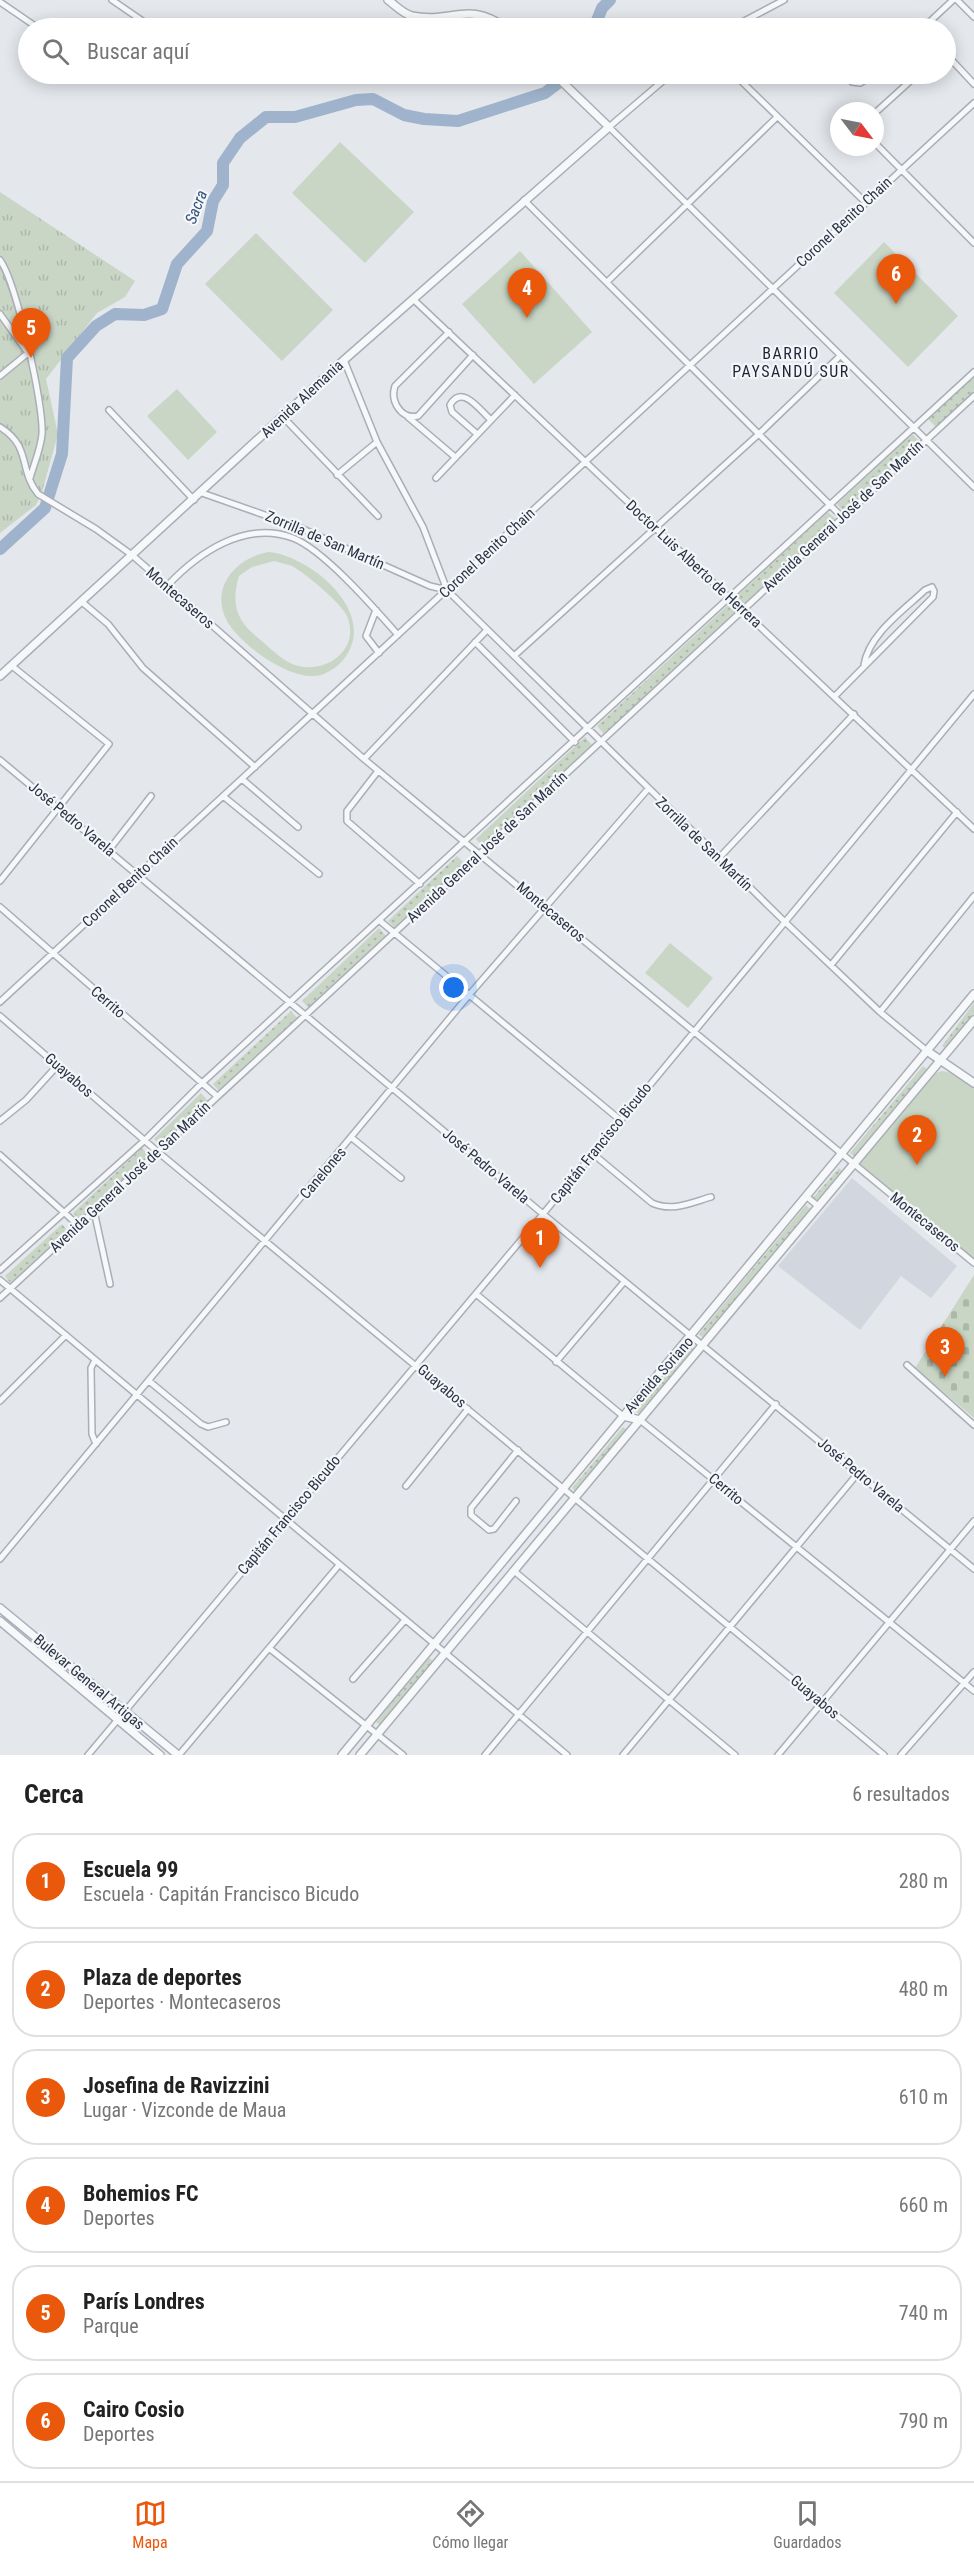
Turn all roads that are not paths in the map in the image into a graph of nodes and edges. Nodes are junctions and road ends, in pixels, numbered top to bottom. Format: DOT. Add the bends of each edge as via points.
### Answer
graph roads {
  1 [pos="112,0"];
  2 [pos="388,0"];
  3 [pos="784,0"];
  4 [pos="952,0"];
  5 [pos="957,0"];
  6 [pos="0,3"];
  7 [pos="974,17"];
  8 [pos="23,18"];
  9 [pos="138,18"];
  10 [pos="493,18"];
  11 [pos="750,18"];
  12 [pos="933,18"];
  13 [pos="956,65"];
  14 [pos="564,84"];
  15 [pos="659,84"];
  16 [pos="744,84"];
  17 [pos="907,84"];
  18 [pos="974,84"];
  19 [pos="974,103"];
  20 [pos="884,105"];
  21 [pos="777,117"];
  22 [pos="609,127"];
  23 [pos="884,152"];
  24 [pos="901,169"];
  25 [pos="524,200"];
  26 [pos="865,202"];
  27 [pos="687,206"];
  28 [pos="974,243"];
  29 [pos="0,260"];
  30 [pos="607,282"];
  31 [pos="772,290"];
  32 [pos="413,299"];
  33 [pos="0,314"];
  34 [pos="449,332"];
  35 [pos="28,353"];
  36 [pos="473,356"];
  37 [pos="840,356"];
  38 [pos="344,360"];
  39 [pos="690,365"];
  40 [pos="974,372"];
  41 [pos="0,376"];
  42 [pos="515,395"];
  43 [pos="974,396"];
  44 [pos="109,410"];
  45 [pos="407,416"];
  46 [pos="283,417"];
  47 [pos="491,420"];
  48 [pos="0,427"];
  49 [pos="913,427"];
  50 [pos="760,433"];
  51 [pos="477,434"];
  52 [pos="926,440"];
  53 [pos="377,442"];
  54 [pos="454,457"];
  55 [pos="585,461"];
  56 [pos="337,475"];
  57 [pos="436,478"];
  58 [pos="29,480"];
  59 [pos="974,487"];
  60 [pos="202,493"];
  61 [pos="194,500"];
  62 [pos="830,505"];
  63 [pos="378,516"];
  64 [pos="842,517"];
  65 [pos="655,527"];
  66 [pos="132,555"];
  67 [pos="167,586"];
  68 [pos="447,590"];
  69 [pos="731,598"];
  70 [pos="82,602"];
  71 [pos="742,609"];
  72 [pos="376,610"];
  73 [pos="487,630"];
  74 [pos="399,635"];
  75 [pos="475,642"];
  76 [pos="379,653"];
  77 [pos="514,657"];
  78 [pos="864,664"];
  79 [pos="12,666"];
  80 [pos="0,676"];
  81 [pos="974,694"];
  82 [pos="835,696"];
  83 [pos="313,713"];
  84 [pos="854,714"];
  85 [pos="587,730"];
  86 [pos="575,742"];
  87 [pos="599,742"];
  88 [pos="364,759"];
  89 [pos="0,760"];
  90 [pos="255,767"];
  91 [pos="911,770"];
  92 [pos="378,771"];
  93 [pos="242,779"];
  94 [pos="648,789"];
  95 [pos="152,796"];
  96 [pos="223,796"];
  97 [pos="58,808"];
  98 [pos="957,812"];
  99 [pos="298,827"];
  100 [pos="974,829"];
  101 [pos="465,842"];
  102 [pos="109,850"];
  103 [pos="481,854"];
  104 [pos="719,858"];
  105 [pos="320,874"];
  106 [pos="139,875"];
  107 [pos="0,881"];
  108 [pos="420,884"];
  109 [pos="974,896"];
  110 [pos="544,906"];
  111 [pos="0,907"];
  112 [pos="380,921"];
  113 [pos="784,921"];
  114 [pos="394,933"];
  115 [pos="53,954"];
  116 [pos="831,965"];
  117 [pos="974,994"];
  118 [pos="469,995"];
  119 [pos="0,1002"];
  120 [pos="292,1003"];
  121 [pos="880,1012"];
  122 [pos="306,1015"];
  123 [pos="0,1016"];
  124 [pos="974,1020"];
  125 [pos="693,1032"];
  126 [pos="927,1051"];
  127 [pos="941,1059"];
  128 [pos="58,1065"];
  129 [pos="202,1083"];
  130 [pos="974,1083"];
  131 [pos="394,1088"];
  132 [pos="218,1096"];
  133 [pos="619,1119"];
  134 [pos="0,1121"];
  135 [pos="352,1138"];
  136 [pos="145,1140"];
  137 [pos="159,1152"];
  138 [pos="592,1153"];
  139 [pos="0,1155"];
  140 [pos="843,1155"];
  141 [pos="853,1164"];
  142 [pos="401,1178"];
  143 [pos="711,1197"];
  144 [pos="807,1197"];
  145 [pos="818,1206"];
  146 [pos="94,1211"];
  147 [pos="63,1214"];
  148 [pos="543,1214"];
  149 [pos="78,1225"];
  150 [pos="266,1240"];
  151 [pos="974,1263"];
  152 [pos="0,1270"];
  153 [pos="0,1280"];
  154 [pos="624,1282"];
  155 [pos="110,1284"];
  156 [pos="10,1289"];
  157 [pos="476,1294"];
  158 [pos="0,1298"];
  159 [pos="66,1335"];
  160 [pos="692,1337"];
  161 [pos="702,1345"];
  162 [pos="95,1360"];
  163 [pos="556,1362"];
  164 [pos="415,1364"];
  165 [pos="907,1365"];
  166 [pos="149,1381"];
  167 [pos="138,1394"];
  168 [pos="0,1401"];
  169 [pos="776,1404"];
  170 [pos="468,1409"];
  171 [pos="623,1416"];
  172 [pos="640,1420"];
  173 [pos="226,1422"];
  174 [pos="974,1425"];
  175 [pos="96,1444"];
  176 [pos="518,1450"];
  177 [pos="859,1472"];
  178 [pos="714,1479"];
  179 [pos="406,1486"];
  180 [pos="564,1488"];
  181 [pos="575,1497"];
  182 [pos="516,1501"];
  183 [pos="285,1521"];
  184 [pos="974,1521"];
  185 [pos="796,1548"];
  186 [pos="950,1549"];
  187 [pos="649,1557"];
  188 [pos="0,1559"];
  189 [pos="339,1565"];
  190 [pos="974,1569"];
  191 [pos="514,1571"];
  192 [pos="0,1608"];
  193 [pos="405,1620"];
  194 [pos="0,1621"];
  195 [pos="888,1624"];
  196 [pos="731,1626"];
  197 [pos="589,1631"];
  198 [pos="434,1644"];
  199 [pos="269,1648"];
  200 [pos="444,1653"];
  201 [pos="974,1672"];
  202 [pos="353,1679"];
  203 [pos="964,1683"];
  204 [pos="974,1691"];
  205 [pos="670,1699"];
  206 [pos="822,1703"];
  207 [pos="124,1711"];
  208 [pos="518,1714"];
  209 [pos="117,1719"];
  210 [pos="366,1727"];
  211 [pos="378,1734"];
  212 [pos="88,1755"];
  213 [pos="160,1755"];
  214 [pos="178,1755"];
  215 [pos="342,1755"];
  216 [pos="360,1755"];
  217 [pos="404,1755"];
  218 [pos="484,1755"];
  219 [pos="567,1755"];
  220 [pos="623,1755"];
  221 [pos="735,1755"];
  222 [pos="778,1755"];
  223 [pos="884,1755"];
  224 [pos="901,1755"];
  1 -- 9 [label="street"];
  2 -- 10 [label="street" via="413,16 471,9 482,10"];
  3 -- 11 [label="street"];
  4 -- 12 [label="street"];
  5 -- 7 [label="street"];
  6 -- 8 [label="street"];
  13 -- 18 [label="street"];
  14 -- 22 [label="street"];
  15 -- 22 [label="street"];
  16 -- 21 [label="street"];
  17 -- 20 [label="street"];
  19 -- 24 [label="street, Coronel Benito Chain"];
  21 -- 26 [label="street"];
  21 -- 27 [label="street"];
  22 -- 25 [label="street, Avenida Alemania"];
  22 -- 27 [label="street"];
  23 -- 24 [label="street"];
  24 -- 26 [label="street, Coronel Benito Chain"];
  24 -- 28 [label="street"];
  25 -- 30 [label="street"];
  25 -- 32 [label="street, Avenida Alemania"];
  26 -- 31 [label="street, Coronel Benito Chain"];
  27 -- 30 [label="street"];
  27 -- 31 [label="street"];
  29 -- 35 [label="street" via="18,303"];
  30 -- 39 [label="street"];
  31 -- 37 [label="street"];
  31 -- 39 [label="street, Coronel Benito Chain"];
  32 -- 34 [label="street, Doctor Luis Alberto de Herrera"];
  32 -- 38 [label="street, Avenida Alemania"];
  33 -- 35 [label="street"];
  34 -- 36 [label="street, Doctor Luis Alberto de Herrera"];
  34 -- 45 [label="street" via="395,386 394,403"];
  35 -- 41 [label="street"];
  35 -- 58 [label="street" via="42,435"];
  36 -- 42 [label="street, Doctor Luis Alberto de Herrera"];
  36 -- 45 [label="street" via="418,416"];
  37 -- 49 [label="street"];
  37 -- 50 [label="street"];
  38 -- 46 [label="street, Avenida Alemania"];
  38 -- 53 [label="street, Zorrilla de San Martín"];
  39 -- 50 [label="street"];
  39 -- 55 [label="street, Coronel Benito Chain"];
  40 -- 49 [label="street, Avenida General José de San Martín"];
  42 -- 47 [label="street"];
  42 -- 55 [label="street, Doctor Luis Alberto de Herrera"];
  43 -- 52 [label="street, Avenida General José de San Martín"];
  44 -- 61 [label="street"];
  45 -- 54 [label="street"];
  46 -- 56 [label="street"];
  46 -- 60 [label="street, Avenida Alemania"];
  47 -- 51 [label="street"];
  47 -- 51 [label="street" via="467,397 454,399 450,405 452,412"];
  48 -- 58 [label="street" via="20,444"];
  49 -- 52 [label="street"];
  49 -- 62 [label="street, Avenida General José de San Martín"];
  50 -- 62 [label="street"];
  50 -- 65 [label="street"];
  51 -- 54 [label="street"];
  52 -- 59 [label="street"];
  52 -- 64 [label="street, Avenida General José de San Martín"];
  53 -- 56 [label="street"];
  53 -- 68 [label="street, Zorrilla de San Martín" via="423,527"];
  54 -- 57 [label="street"];
  55 -- 65 [label="street, Doctor Luis Alberto de Herrera"];
  55 -- 68 [label="street, Coronel Benito Chain"];
  56 -- 63 [label="street"];
  58 -- 66 [label="street, Montecaseros" via="38,494"];
  60 -- 61 [label="street, Avenida Alemania"];
  60 -- 68 [label="street, Zorrilla de San Martín" via="266,514"];
  61 -- 66 [label="street, Avenida Alemania"];
  62 -- 64 [label="street"];
  62 -- 69 [label="street, Avenida General José de San Martín"];
  64 -- 71 [label="street, Avenida General José de San Martín"];
  65 -- 69 [label="street, Doctor Luis Alberto de Herrera"];
  65 -- 77 [label="street"];
  66 -- 67 [label="street, Montecaseros"];
  66 -- 70 [label="street, Avenida Alemania"];
  67 -- 72 [label="street" via="209,548 246,535 271,533 295,538 331,564"];
  67 -- 83 [label="street, Montecaseros"];
  68 -- 73 [label="street, Zorrilla de San Martín"];
  68 -- 74 [label="street, Coronel Benito Chain"];
  69 -- 71 [label="street, Doctor Luis Alberto de Herrera"];
  69 -- 85 [label="street, Avenida General José de San Martín"];
  70 -- 79 [label="street, Avenida Alemania"];
  70 -- 90 [label="street" via="108,624 143,668"];
  71 -- 82 [label="street, Doctor Luis Alberto de Herrera"];
  71 -- 87 [label="street, Avenida General José de San Martín"];
  72 -- 74 [label="street"];
  72 -- 76 [label="street" via="366,636"];
  73 -- 75 [label="street"];
  73 -- 77 [label="street, Zorrilla de San Martín"];
  74 -- 76 [label="street, Coronel Benito Chain"];
  75 -- 86 [label="street"];
  75 -- 88 [label="street"];
  76 -- 83 [label="street, Coronel Benito Chain"];
  77 -- 85 [label="street, Zorrilla de San Martín"];
  78 -- 78 [label="street" via="866,651 878,636 932,587 933,597"];
  78 -- 82 [label="street"];
  79 -- 80 [label="street, Avenida Alemania"];
  79 -- 97 [label="street" via="109,744"];
  81 -- 91 [label="street, Capitán Francisco Bicudo"];
  82 -- 84 [label="street, Doctor Luis Alberto de Herrera"];
  83 -- 88 [label="street, Montecaseros"];
  83 -- 90 [label="street, Coronel Benito Chain"];
  84 -- 91 [label="street, Doctor Luis Alberto de Herrera"];
  84 -- 104 [label="street"];
  85 -- 86 [label="street, Avenida General José de San Martín"];
  85 -- 87 [label="street, Zorrilla de San Martín"];
  86 -- 101 [label="street, Avenida General José de San Martín"];
  87 -- 94 [label="street, Zorrilla de San Martín"];
  87 -- 103 [label="street, Avenida General José de San Martín"];
  88 -- 92 [label="street, Montecaseros"];
  89 -- 97 [label="street, José Pedro Varela"];
  90 -- 93 [label="street, Coronel Benito Chain"];
  91 -- 98 [label="street, Doctor Luis Alberto de Herrera"];
  91 -- 113 [label="street, Capitán Francisco Bicudo"];
  92 -- 101 [label="street, Montecaseros"];
  92 -- 108 [label="street" via="347,811 347,820"];
  93 -- 96 [label="street, Coronel Benito Chain"];
  93 -- 99 [label="street"];
  94 -- 104 [label="street, Zorrilla de San Martín"];
  94 -- 110 [label="street, Canelones"];
  95 -- 102 [label="street"];
  96 -- 105 [label="street"];
  96 -- 106 [label="street, Coronel Benito Chain"];
  97 -- 102 [label="street, José Pedro Varela"];
  97 -- 107 [label="street"];
  98 -- 100 [label="street, Doctor Luis Alberto de Herrera"];
  98 -- 116 [label="street"];
  101 -- 103 [label="street, Montecaseros"];
  101 -- 108 [label="street, Avenida General José de San Martín"];
  102 -- 106 [label="street, José Pedro Varela"];
  103 -- 110 [label="street, Montecaseros"];
  103 -- 114 [label="street, Avenida General José de San Martín"];
  104 -- 113 [label="street, Zorrilla de San Martín"];
  106 -- 115 [label="street, Coronel Benito Chain"];
  106 -- 120 [label="street, José Pedro Varela"];
  108 -- 112 [label="street, Avenida General José de San Martín"];
  109 -- 121 [label="street"];
  110 -- 118 [label="street, Canelones"];
  110 -- 125 [label="street, Montecaseros"];
  111 -- 115 [label="street, Cerrito"];
  112 -- 114 [label="street"];
  112 -- 120 [label="street, Avenida General José de San Martín"];
  113 -- 116 [label="street, Zorrilla de San Martín"];
  113 -- 125 [label="street, Capitán Francisco Bicudo"];
  114 -- 118 [label="street"];
  114 -- 122 [label="street, Avenida General José de San Martín"];
  115 -- 119 [label="street, Coronel Benito Chain"];
  115 -- 129 [label="street, Cerrito"];
  116 -- 121 [label="street, Zorrilla de San Martín"];
  117 -- 126 [label="street, Avenida Soriano"];
  118 -- 131 [label="street, Canelones"];
  118 -- 133 [label="street"];
  120 -- 122 [label="street, José Pedro Varela"];
  120 -- 129 [label="street, Avenida General José de San Martín"];
  121 -- 126 [label="street, Zorrilla de San Martín"];
  122 -- 131 [label="street, José Pedro Varela"];
  122 -- 132 [label="street, Avenida General José de San Martín"];
  123 -- 128 [label="street, Guayabos"];
  124 -- 127 [label="street, Avenida Soriano"];
  125 -- 133 [label="street, Capitán Francisco Bicudo"];
  125 -- 140 [label="street, Montecaseros"];
  126 -- 127 [label="street, Zorrilla de San Martín"];
  126 -- 140 [label="street, Avenida Soriano"];
  127 -- 130 [label="street, Zorrilla de San Martín"];
  127 -- 141 [label="street, Avenida Soriano"];
  128 -- 134 [label="street"];
  128 -- 136 [label="street, Guayabos"];
  129 -- 132 [label="street, Cerrito"];
  129 -- 136 [label="street, Avenida General José de San Martín"];
  131 -- 135 [label="street, Canelones"];
  131 -- 148 [label="street, José Pedro Varela"];
  132 -- 137 [label="street, Avenida General José de San Martín"];
  133 -- 138 [label="street, Capitán Francisco Bicudo"];
  135 -- 142 [label="street"];
  135 -- 150 [label="street, Canelones"];
  136 -- 137 [label="street, Guayabos"];
  136 -- 147 [label="street, Avenida General José de San Martín"];
  137 -- 146 [label="street, Avenida General José de San Martín"];
  137 -- 150 [label="street, Guayabos"];
  138 -- 143 [label="street" via="663,1208"];
  138 -- 148 [label="street, Capitán Francisco Bicudo"];
  139 -- 147 [label="street"];
  140 -- 141 [label="street, Montecaseros"];
  140 -- 144 [label="street, Avenida Soriano"];
  141 -- 145 [label="street, Avenida Soriano"];
  141 -- 151 [label="street, Montecaseros"];
  144 -- 145 [label="street"];
  144 -- 160 [label="street, Avenida Soriano"];
  145 -- 161 [label="street, Avenida Soriano"];
  146 -- 149 [label="street, Avenida General José de San Martín"];
  146 -- 155 [label="street"];
  147 -- 149 [label="street"];
  147 -- 152 [label="street, Avenida General José de San Martín"];
  148 -- 154 [label="street, José Pedro Varela"];
  148 -- 157 [label="street, Capitán Francisco Bicudo"];
  149 -- 156 [label="street, Avenida General José de San Martín"];
  150 -- 164 [label="street, Guayabos"];
  150 -- 166 [label="street, Canelones"];
  153 -- 156 [label="street"];
  154 -- 160 [label="street, José Pedro Varela"];
  154 -- 163 [label="street"];
  156 -- 158 [label="street, Avenida General José de San Martín"];
  156 -- 159 [label="street"];
  157 -- 163 [label="street, Cerrito"];
  157 -- 164 [label="street, Capitán Francisco Bicudo"];
  159 -- 162 [label="street"];
  159 -- 168 [label="street"];
  160 -- 161 [label="street, José Pedro Varela"];
  160 -- 171 [label="street, Avenida Soriano"];
  161 -- 169 [label="street, José Pedro Varela"];
  161 -- 172 [label="street, Avenida Soriano"];
  162 -- 167 [label="street"];
  162 -- 175 [label="street" via="92,1434"];
  163 -- 171 [label="street, Cerrito"];
  164 -- 170 [label="street, Guayabos"];
  164 -- 183 [label="street, Capitán Francisco Bicudo"];
  165 -- 174 [label="street"];
  166 -- 167 [label="street, Canelones"];
  166 -- 173 [label="street" via="201,1424 208,1427"];
  167 -- 175 [label="street, Canelones"];
  167 -- 183 [label="street"];
  169 -- 177 [label="street, José Pedro Varela"];
  169 -- 178 [label="street"];
  170 -- 176 [label="street, Guayabos"];
  170 -- 179 [label="street"];
  171 -- 172 [label="street, Cerrito"];
  171 -- 180 [label="street, Avenida Soriano"];
  172 -- 178 [label="street, Cerrito"];
  172 -- 181 [label="street, Avenida Soriano"];
  175 -- 188 [label="street, Canelones"];
  176 -- 180 [label="street, Guayabos"];
  176 -- 182 [label="street" via="471,1508 471,1515 489,1530 494,1529"];
  177 -- 185 [label="street"];
  177 -- 186 [label="street, José Pedro Varela"];
  178 -- 185 [label="street, Cerrito"];
  178 -- 187 [label="street"];
  180 -- 181 [label="street, Guayabos"];
  180 -- 198 [label="street, Avenida Soriano"];
  181 -- 187 [label="street, Guayabos"];
  181 -- 191 [label="street, Avenida Soriano"];
  183 -- 189 [label="street"];
  183 -- 207 [label="street, Capitán Francisco Bicudo"];
  184 -- 186 [label="street"];
  185 -- 195 [label="street, Cerrito"];
  185 -- 196 [label="street"];
  186 -- 190 [label="street, José Pedro Varela"];
  186 -- 195 [label="street"];
  187 -- 196 [label="street, Guayabos"];
  187 -- 197 [label="street"];
  189 -- 193 [label="street"];
  189 -- 199 [label="street"];
  191 -- 197 [label="street"];
  191 -- 200 [label="street, Avenida Soriano"];
  192 -- 207 [label="street, Bulevar General Artigas"];
  193 -- 198 [label="street"];
  193 -- 202 [label="street"];
  194 -- 209 [label="street, Bulevar General Artigas"];
  195 -- 203 [label="street, Cerrito"];
  195 -- 206 [label="street"];
  196 -- 205 [label="street"];
  196 -- 206 [label="street, Guayabos"];
  197 -- 205 [label="street"];
  197 -- 208 [label="street"];
  198 -- 200 [label="street"];
  198 -- 210 [label="street, Avenida Soriano"];
  199 -- 210 [label="street"];
  199 -- 214 [label="street"];
  200 -- 208 [label="street"];
  200 -- 211 [label="street, Avenida Soriano"];
  201 -- 203 [label="street"];
  203 -- 204 [label="street, Cerrito"];
  203 -- 224 [label="street"];
  205 -- 220 [label="street"];
  205 -- 221 [label="street"];
  206 -- 222 [label="street"];
  206 -- 223 [label="street, Guayabos"];
  207 -- 209 [label="street, Capitán Francisco Bicudo"];
  207 -- 214 [label="street, Bulevar General Artigas"];
  208 -- 218 [label="street"];
  208 -- 219 [label="street"];
  209 -- 212 [label="street, Capitán Francisco Bicudo"];
  209 -- 213 [label="street, Bulevar General Artigas"];
  210 -- 211 [label="street"];
  210 -- 215 [label="street, Avenida Soriano"];
  211 -- 216 [label="street, Avenida Soriano"];
  211 -- 217 [label="street"];
}
